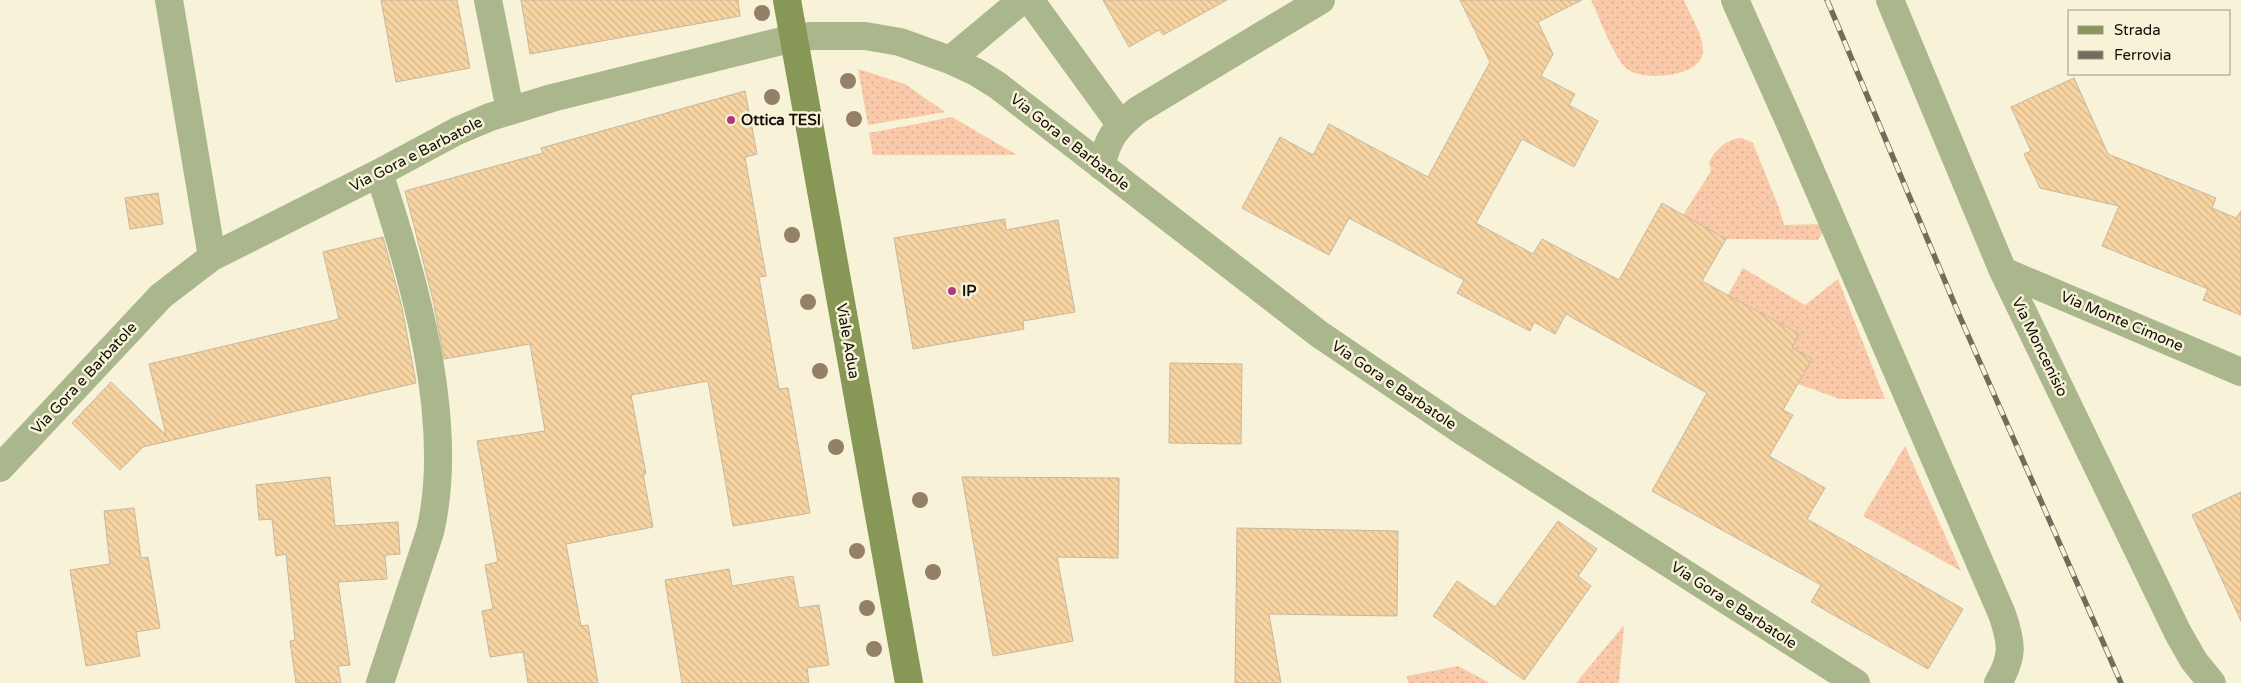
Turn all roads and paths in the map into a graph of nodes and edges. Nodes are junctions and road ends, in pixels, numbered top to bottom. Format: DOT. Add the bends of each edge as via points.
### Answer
graph roads {
  1 [pos="169,0"];
  2 [pos="488,0"];
  3 [pos="787,0"];
  4 [pos="1022,0"];
  5 [pos="1030,0"];
  6 [pos="1321,0"];
  7 [pos="1735,0"];
  8 [pos="1890,0"];
  9 [pos="794,38"];
  10 [pos="950,60"];
  11 [pos="510,110"];
  12 [pos="1120,124"];
  13 [pos="1101,166"];
  14 [pos="379,173"];
  15 [pos="212,257"];
  16 [pos="2003,271"];
  17 [pos="2241,372"];
  18 [pos="0,468"];
  19 [pos="380,683"];
  20 [pos="909,683"];
  21 [pos="1856,683"];
  22 [pos="1998,683"];
  23 [pos="2212,683"];
  1 -- 15 [label="street"];
  2 -- 11 [label="street"];
  3 -- 9 [label="main road, Viale Adua"];
  4 -- 10 [label="street"];
  5 -- 12 [label="street"];
  6 -- 12 [label="street"];
  7 -- 22 [label="street" via="2002,614 2011,647 2010,659"];
  8 -- 16 [label="street, Via Moncenisio"];
  9 -- 10 [label="street, Via Gora e Barbatole" via="865,36 900,42"];
  9 -- 11 [label="street, Via Gora e Barbatole"];
  9 -- 20 [label="main road, Viale Adua"];
  10 -- 13 [label="street, Via Gora e Barbatole" via="997,85"];
  11 -- 14 [label="street, Via Gora e Barbatole" via="457,131"];
  12 -- 13 [label="street" via="1106,147"];
  13 -- 21 [label="street, Via Gora e Barbatole" via="1327,340 1462,431"];
  14 -- 15 [label="street, Via Gora e Barbatole"];
  14 -- 19 [label="street" via="403,248 422,326 437,423 439,464 430,532"];
  15 -- 18 [label="street, Via Gora e Barbatole" via="161,296"];
  16 -- 17 [label="street, Via Monte Cimone"];
  16 -- 23 [label="street, Via Moncenisio" via="2178,633 2194,661"];
}
